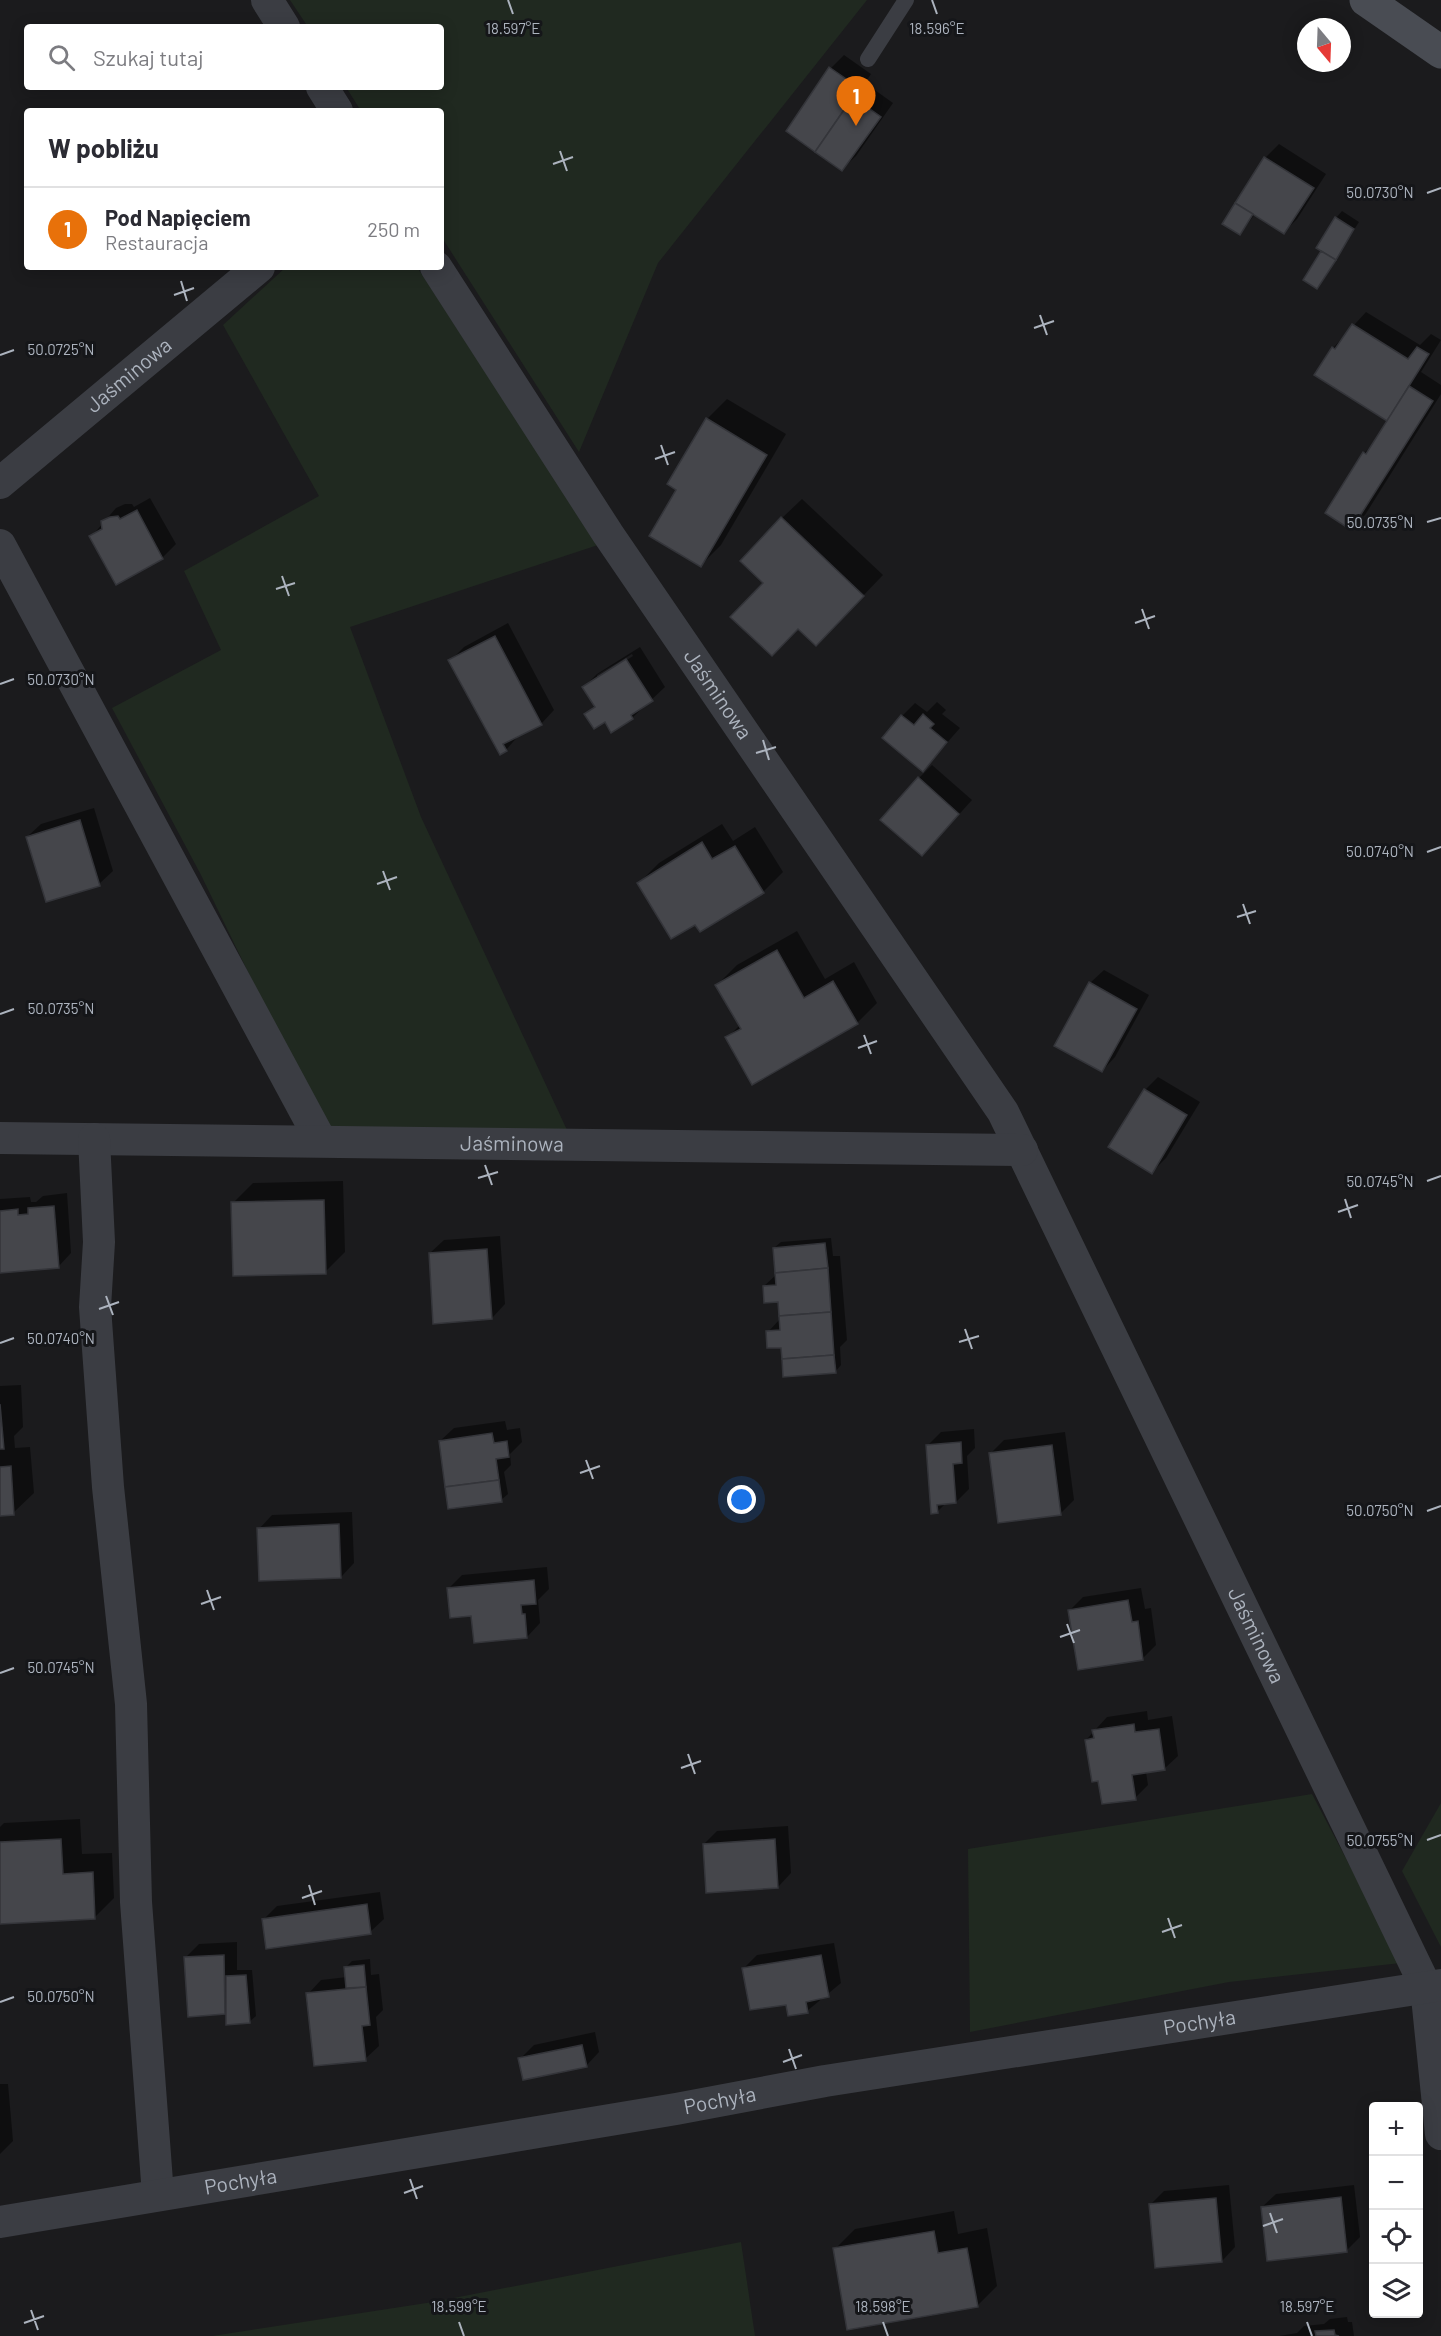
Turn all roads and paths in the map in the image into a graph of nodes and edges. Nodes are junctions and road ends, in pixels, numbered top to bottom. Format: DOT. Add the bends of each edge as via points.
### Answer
graph roads {
  1 [pos="267,0"];
  2 [pos="906,0"];
  3 [pos="1366,0"];
  4 [pos="282,24"];
  5 [pos="1441,52"];
  6 [pos="868,59"];
  7 [pos="324,90"];
  8 [pos="335,108"];
  9 [pos="255,270"];
  10 [pos="438,270"];
  11 [pos="0,483"];
  12 [pos="0,545"];
  13 [pos="0,1138"];
  14 [pos="94,1140"];
  15 [pos="321,1141"];
  16 [pos="1022,1150"];
  17 [pos="1434,1986"];
  18 [pos="1441,2134"];
  19 [pos="158,2195"];
  20 [pos="0,2222"];
  1 -- 4 [label="street"];
  2 -- 6 [label="lane"];
  3 -- 5 [label="street"];
  7 -- 8 [label="street"];
  9 -- 11 [label="street, Jaśminowa"];
  10 -- 16 [label="street, Jaśminowa" via="608,534 1003,1112"];
  12 -- 15 [label="street"];
  13 -- 14 [label="street, Jaśminowa"];
  14 -- 15 [label="street, Jaśminowa"];
  14 -- 19 [label="street" via="99,1242 95,1307 108,1486 131,1704 136,1902"];
  15 -- 16 [label="street, Jaśminowa"];
  16 -- 17 [label="street, Jaśminowa"];
  17 -- 18 [label="street, Jaśminowa"];
  17 -- 19 [label="street, Pochyła" via="825,2081"];
  19 -- 20 [label="street, Pochyła"];
}
